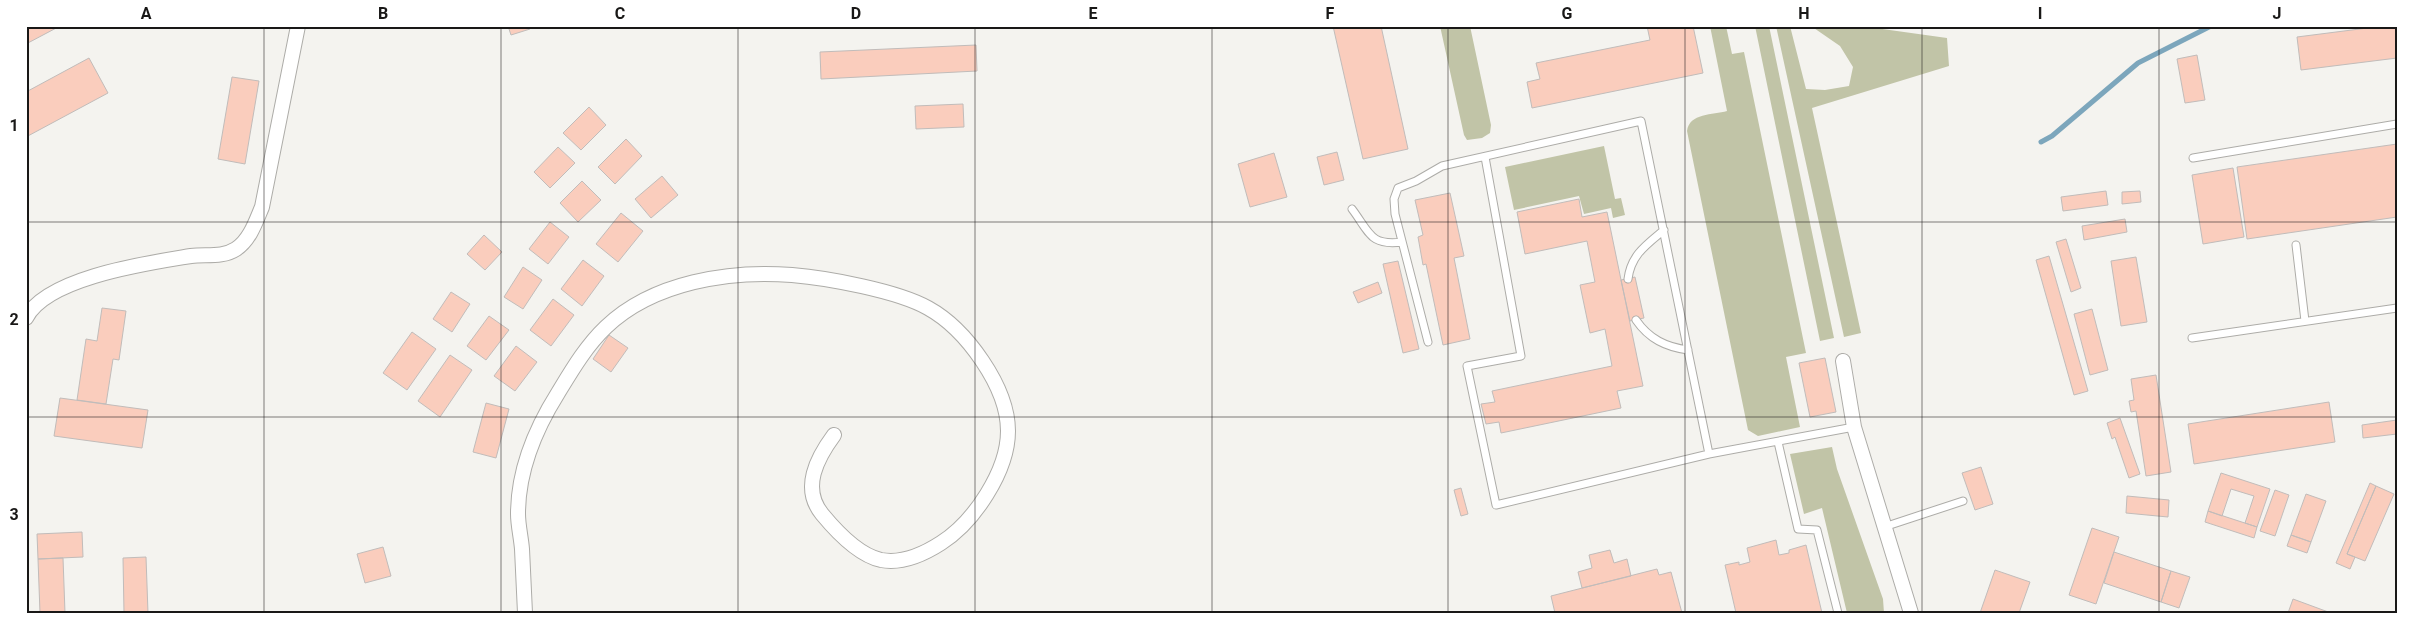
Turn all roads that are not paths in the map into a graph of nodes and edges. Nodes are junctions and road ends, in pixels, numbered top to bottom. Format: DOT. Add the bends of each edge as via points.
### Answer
graph roads {
  1 [pos="298,26"];
  2 [pos="2397,124"];
  3 [pos="1485,157"];
  4 [pos="2193,158"];
  5 [pos="1352,209"];
  6 [pos="1664,230"];
  7 [pos="1402,242"];
  8 [pos="2296,245"];
  9 [pos="1628,278"];
  10 [pos="2397,308"];
  11 [pos="26,318"];
  12 [pos="1636,320"];
  13 [pos="2305,321"];
  14 [pos="2192,338"];
  15 [pos="1428,342"];
  16 [pos="1688,350"];
  17 [pos="1843,361"];
  18 [pos="1854,427"];
  19 [pos="834,435"];
  20 [pos="1778,442"];
  21 [pos="1709,454"];
  22 [pos="1963,501"];
  23 [pos="1884,527"];
  24 [pos="525,613"];
  25 [pos="1838,613"];
  26 [pos="1911,613"];
  1 -- 11 [label="street" via="262,207 250,233 236,249 221,255 146,263 98,275 55,291 37,303"];
  2 -- 4 [label="lane"];
  3 -- 6 [label="lane" via="1641,120"];
  3 -- 7 [label="lane" via="1442,166 1398,188 1394,199"];
  3 -- 21 [label="lane" via="1521,356 1467,366 1496,504"];
  5 -- 7 [label="lane" via="1374,238 1384,244"];
  6 -- 9 [label="lane" via="1632,260"];
  6 -- 16 [label="lane"];
  7 -- 15 [label="lane"];
  8 -- 13 [label="lane"];
  10 -- 13 [label="lane"];
  12 -- 16 [label="lane" via="1644,331 1662,344"];
  13 -- 14 [label="lane"];
  16 -- 21 [label="lane"];
  17 -- 18 [label="street"];
  18 -- 20 [label="lane"];
  18 -- 23 [label="street"];
  19 -- 24 [label="street" via="816,465 811,492 814,504 860,550 882,560 895,561 923,554 954,535 981,506 1006,446 1008,432 1006,412 999,393 977,353 945,320 914,301 846,283 803,276 742,274 681,286 626,312 591,343 543,416 533,440 525,466 518,513"];
  20 -- 21 [label="lane"];
  20 -- 25 [label="lane" via="1798,529 1817,530"];
  22 -- 23 [label="lane"];
  23 -- 26 [label="street"];
}
